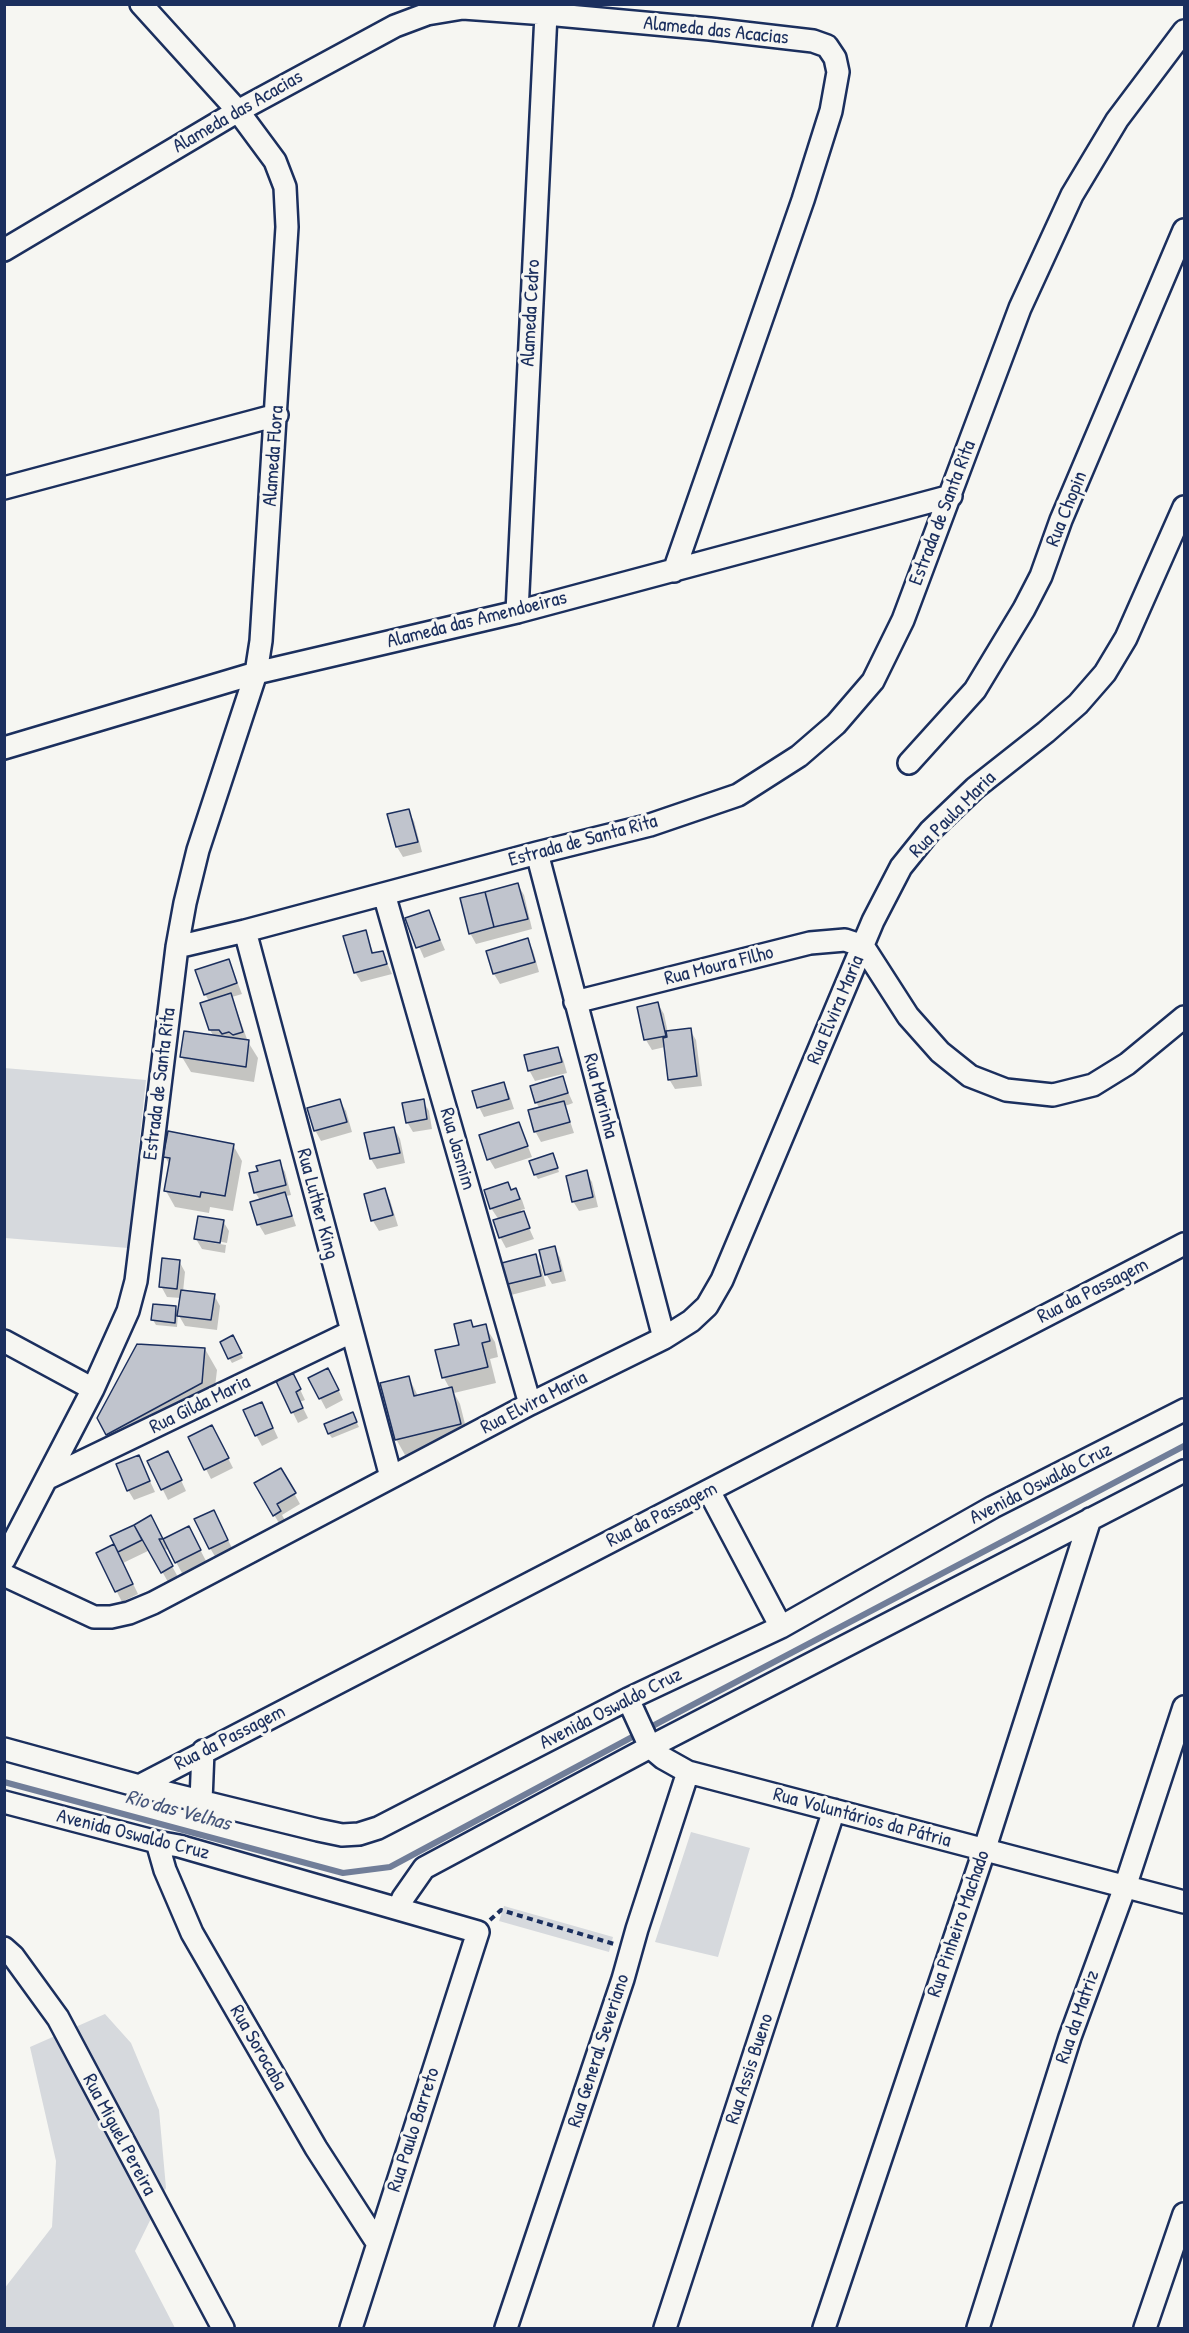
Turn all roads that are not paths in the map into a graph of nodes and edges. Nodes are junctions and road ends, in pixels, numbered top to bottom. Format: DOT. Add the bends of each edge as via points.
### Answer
graph roads {
  1 [pos="141,4"];
  2 [pos="546,14"];
  3 [pos="1185,31"];
  4 [pos="238,111"];
  5 [pos="1185,230"];
  6 [pos="4,250"];
  7 [pos="277,416"];
  8 [pos="4,488"];
  9 [pos="951,496"];
  10 [pos="1185,507"];
  11 [pos="674,571"];
  12 [pos="517,612"];
  13 [pos="256,674"];
  14 [pos="4,748"];
  15 [pos="909,764"];
  16 [pos="537,853"];
  17 [pos="384,894"];
  18 [pos="245,931"];
  19 [pos="863,946"];
  20 [pos="177,947"];
  21 [pos="575,1002"];
  22 [pos="1185,1017"];
  23 [pos="1185,1244"];
  24 [pos="351,1332"];
  25 [pos="664,1338"];
  26 [pos="4,1341"];
  27 [pos="93,1389"];
  28 [pos="530,1404"];
  29 [pos="1185,1410"];
  30 [pos="1185,1471"];
  31 [pos="391,1477"];
  32 [pos="48,1478"];
  33 [pos="708,1491"];
  34 [pos="1090,1519"];
  35 [pos="4,1560"];
  36 [pos="4,1575"];
  37 [pos="780,1627"];
  38 [pos="632,1707"];
  39 [pos="1185,1707"];
  40 [pos="648,1743"];
  41 [pos="4,1749"];
  42 [pos="203,1751"];
  43 [pos="688,1773"];
  44 [pos="139,1786"];
  45 [pos="201,1801"];
  46 [pos="4,1802"];
  47 [pos="834,1810"];
  48 [pos="157,1842"];
  49 [pos="984,1851"];
  50 [pos="1125,1887"];
  51 [pos="1185,1902"];
  52 [pos="401,1903"];
  53 [pos="478,1932"];
  54 [pos="4,1948"];
  55 [pos="1185,2214"];
  56 [pos="378,2244"];
  57 [pos="223,2328"];
  58 [pos="351,2328"];
  59 [pos="506,2328"];
  60 [pos="665,2328"];
  61 [pos="824,2328"];
  62 [pos="978,2328"];
  63 [pos="1145,2328"];
  1 -- 4 [label="street, Alameda Flora"];
  2 -- 4 [label="street, Alameda das Acacias" via="463,8 427,14 395,26"];
  2 -- 11 [label="street, Alameda das Acacias" via="813,41 827,46 835,58 838,72 827,122 803,200"];
  2 -- 12 [label="street, Alameda Cedro"];
  3 -- 9 [label="street, Estrada de Santa Rita" via="1117,120 1072,195 1020,308"];
  4 -- 6 [label="street, Alameda das Acacias"];
  4 -- 7 [label="street, Alameda Flora" via="275,161 285,187 287,226"];
  5 -- 15 [label="street, Rua Chopin" via="1024,609 975,690"];
  7 -- 8 [label="street"];
  7 -- 13 [label="street, Alameda Flora"];
  9 -- 11 [label="street, Alameda das Amendoeiras"];
  9 -- 16 [label="street, Estrada de Santa Rita" via="903,620 873,681 836,724 799,756 738,795 650,825"];
  10 -- 19 [label="street, Rua Paula Maria" via="1126,638 1105,673 1078,704 975,788 930,831 888,889"];
  11 -- 12 [label="street, Alameda das Amendoeiras"];
  12 -- 13 [label="street, Alameda das Amendoeiras"];
  13 -- 14 [label="street, Alameda das Amendoeiras"];
  13 -- 20 [label="street, Alameda Flora" via="198,850"];
  16 -- 17 [label="street, Estrada de Santa Rita"];
  16 -- 21 [label="street, Rua Marinha"];
  17 -- 18 [label="street, Estrada de Santa Rita"];
  17 -- 28 [label="street, Rua Jasmim"];
  18 -- 20 [label="street, Estrada de Santa Rita"];
  18 -- 24 [label="street, Rua Luther King"];
  19 -- 21 [label="street, Rua Moura FIlho" via="845,940 810,943"];
  19 -- 22 [label="street" via="908,1017 940,1052 970,1076 1006,1090 1053,1095 1093,1085 1127,1064"];
  19 -- 25 [label="street, Rua Elvira Maria" via="722,1280 707,1306"];
  20 -- 27 [label="street, Estrada de Santa Rita" via="136,1281 128,1311"];
  21 -- 25 [label="street, Rua Marinha"];
  23 -- 33 [label="street, Rua da Passagem"];
  24 -- 31 [label="street, Rua Luther King"];
  24 -- 32 [label="street, Rua Gilda Maria"];
  25 -- 28 [label="street, Rua Elvira Maria"];
  26 -- 27 [label="street"];
  27 -- 32 [label="street, Estrada de Santa Rita"];
  28 -- 31 [label="street, Rua Elvira Maria"];
  29 -- 37 [label="street, Avenida Oswaldo Cruz" via="993,1507"];
  30 -- 34 [label="street"];
  31 -- 36 [label="street, Rua Elvira Maria" via="153,1604 129,1613 94,1617"];
  32 -- 35 [label="street, Estrada de Santa Rita"];
  33 -- 37 [label="street"];
  33 -- 42 [label="street, Rua da Passagem"];
  34 -- 40 [label="street"];
  34 -- 49 [label="street, Rua Pinheiro Machado"];
  37 -- 38 [label="street, Avenida Oswaldo Cruz"];
  38 -- 40 [label="street"];
  38 -- 45 [label="street, Avenida Oswaldo Cruz" via="359,1834 318,1830"];
  39 -- 50 [label="street, Rua da Matriz"];
  40 -- 43 [label="street, Rua Voluntários da Pátria"];
  40 -- 52 [label="street" via="424,1868"];
  41 -- 44 [label="street, Avenida Oswaldo Cruz"];
  42 -- 44 [label="street, Rua da Passagem"];
  42 -- 45 [label="street"];
  43 -- 47 [label="street, Rua Voluntários da Pátria"];
  43 -- 59 [label="street, Rua General Severiano"];
  44 -- 45 [label="street, Avenida Oswaldo Cruz"];
  46 -- 48 [label="street, Avenida Oswaldo Cruz"];
  47 -- 49 [label="street, Rua Voluntários da Pátria"];
  47 -- 60 [label="street, Rua Assis Bueno"];
  48 -- 52 [label="street, Avenida Oswaldo Cruz"];
  48 -- 56 [label="street, Rua Sorocaba" via="192,1934 316,2148"];
  49 -- 50 [label="street, Rua Voluntários da Pátria"];
  49 -- 61 [label="street, Rua Pinheiro Machado"];
  50 -- 51 [label="street, Rua Voluntários da Pátria"];
  50 -- 62 [label="street, Rua da Matriz" via="1070,2037"];
  52 -- 53 [label="street, Avenida Oswaldo Cruz"];
  53 -- 56 [label="street, Rua Paulo Barreto"];
  54 -- 57 [label="street, Rua Miguel Pereira" via="57,2018"];
  55 -- 63 [label="street"];
  56 -- 58 [label="street, Rua Paulo Barreto"];
}
